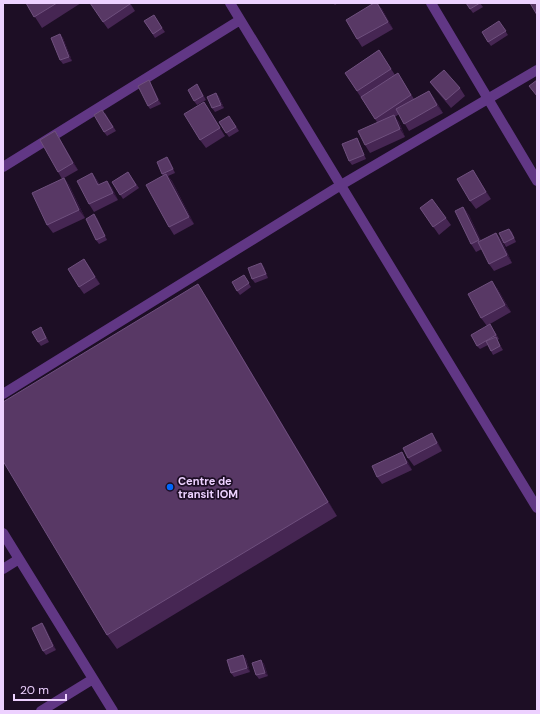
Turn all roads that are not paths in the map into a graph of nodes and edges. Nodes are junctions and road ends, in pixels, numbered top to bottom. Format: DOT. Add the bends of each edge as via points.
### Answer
graph roads {
  1 [pos="230,3"];
  2 [pos="431,3"];
  3 [pos="240,20"];
  4 [pos="537,70"];
  5 [pos="489,100"];
  6 [pos="3,167"];
  7 [pos="537,181"];
  8 [pos="341,185"];
  9 [pos="3,394"];
  10 [pos="537,508"];
  11 [pos="3,533"];
  12 [pos="19,559"];
  13 [pos="3,569"];
  14 [pos="93,679"];
  15 [pos="41,711"];
  16 [pos="112,711"];
  1 -- 3 [label="street"];
  2 -- 5 [label="street"];
  3 -- 6 [label="street"];
  3 -- 8 [label="street"];
  4 -- 5 [label="street"];
  5 -- 7 [label="street"];
  5 -- 8 [label="street"];
  8 -- 9 [label="street"];
  8 -- 10 [label="street"];
  11 -- 12 [label="street"];
  12 -- 13 [label="street"];
  12 -- 14 [label="street"];
  14 -- 15 [label="street"];
  14 -- 16 [label="street"];
}
